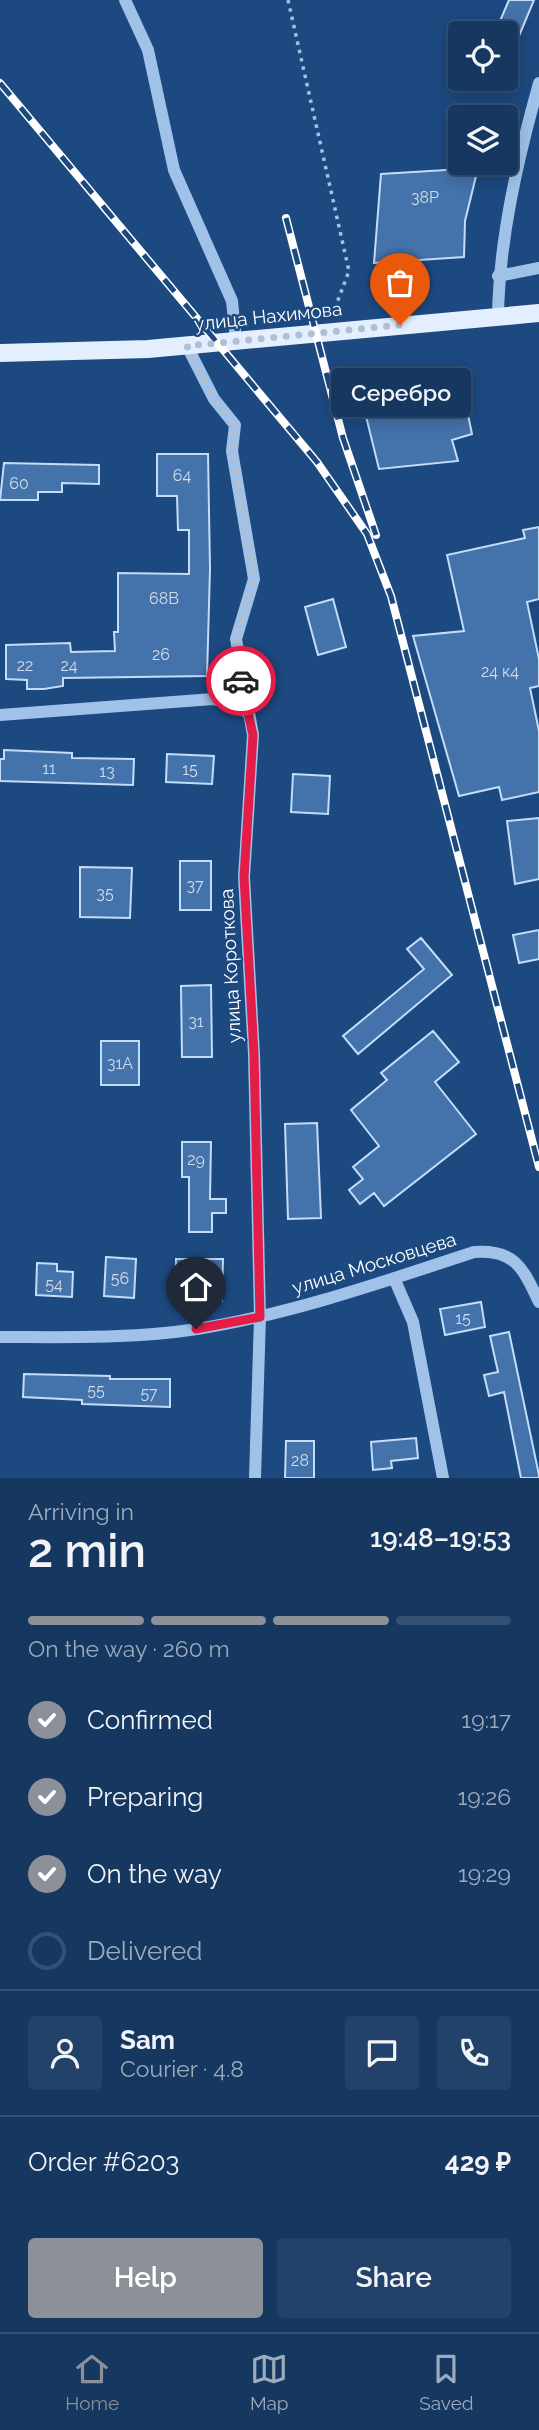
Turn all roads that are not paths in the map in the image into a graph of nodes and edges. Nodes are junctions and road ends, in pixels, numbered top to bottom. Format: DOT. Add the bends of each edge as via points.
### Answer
graph roads {
  1 [pos="125,0"];
  2 [pos="539,83"];
  3 [pos="539,268"];
  4 [pos="498,276"];
  5 [pos="539,313"];
  6 [pos="498,317"];
  7 [pos="236,340"];
  8 [pos="187,346"];
  9 [pos="0,354"];
  10 [pos="247,713"];
  11 [pos="0,715"];
  12 [pos="394,1278"];
  13 [pos="539,1302"];
  14 [pos="260,1317"];
  15 [pos="0,1338"];
  16 [pos="255,1478"];
  17 [pos="443,1478"];
  1 -- 7 [label="street" via="148,50 174,170 232,300"];
  2 -- 4 [label="street"];
  3 -- 4 [label="street"];
  4 -- 6 [label="street"];
  5 -- 6 [label="main road, улица Нахимова"];
  6 -- 7 [label="main road, улица Нахимова"];
  7 -- 8 [label="main road, улица Нахимова"];
  8 -- 9 [label="main road, улица Нахимова"];
  8 -- 10 [label="street, улица Короткова" via="214,399 235,425 232,451 254,579 236,639"];
  10 -- 11 [label="street" via="213,699"];
  10 -- 14 [label="street, улица Короткова" via="253,757 244,877 254,1054"];
  12 -- 13 [label="street, улица Московцева" via="474,1252 494,1251 519,1265"];
  12 -- 14 [label="street, улица Московцева"];
  12 -- 17 [label="street" via="413,1322"];
  14 -- 15 [label="street, улица Московцева" via="158,1334"];
  14 -- 16 [label="street, улица Короткова"];
}
